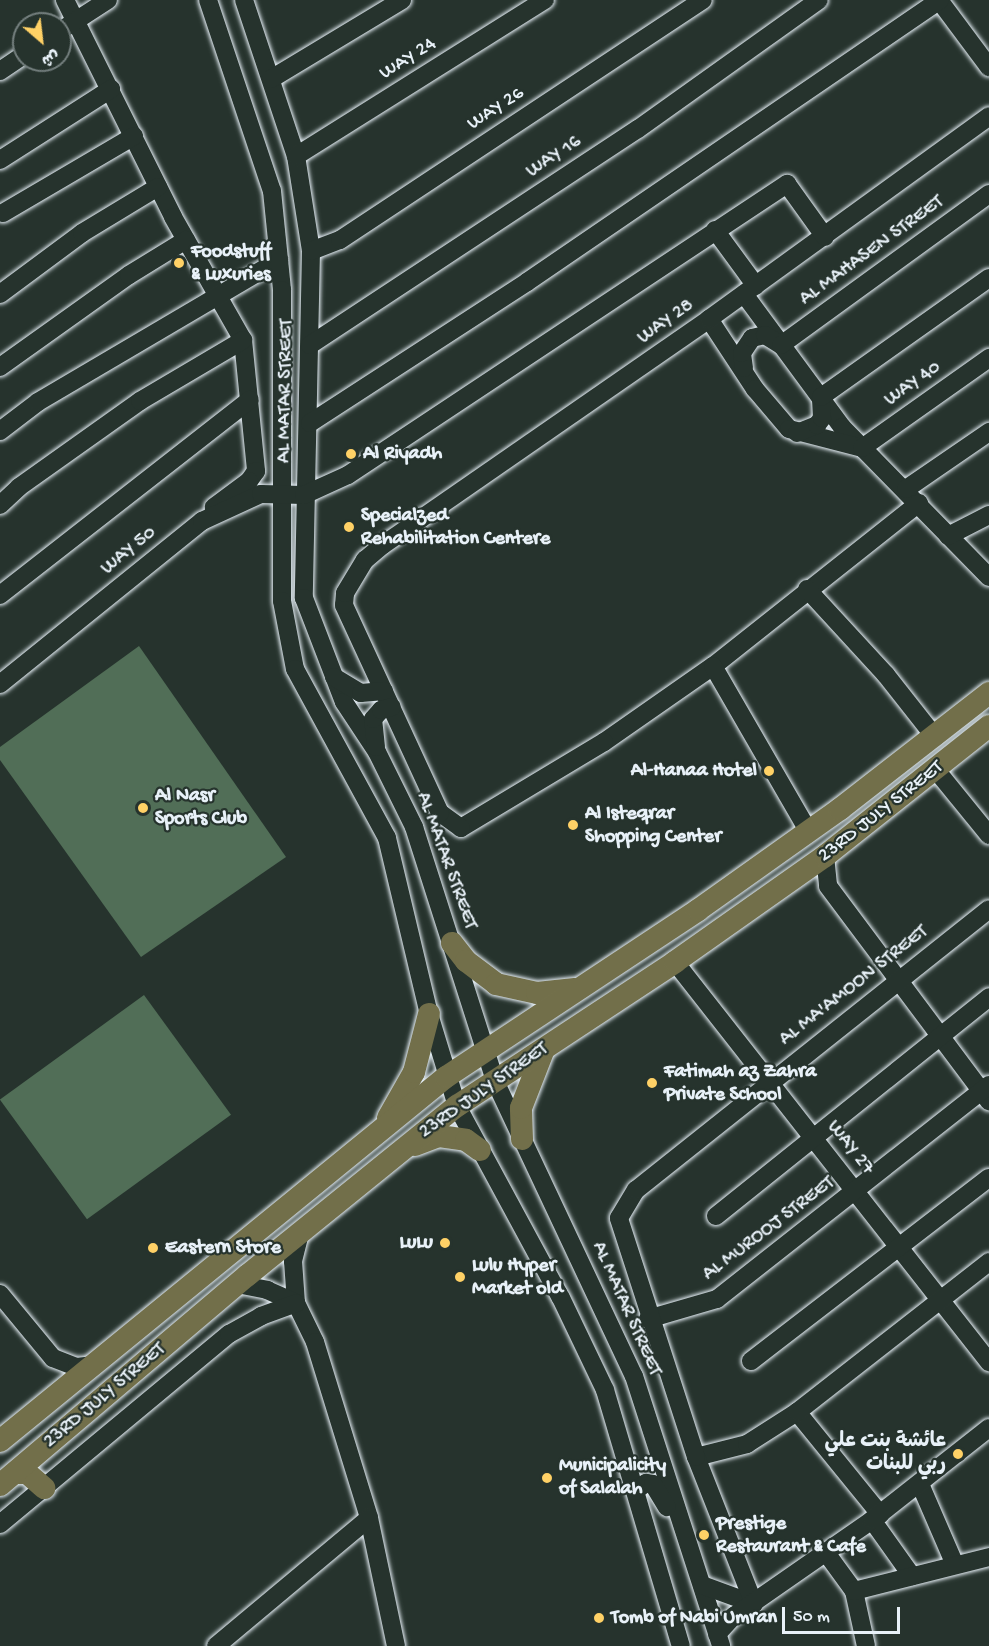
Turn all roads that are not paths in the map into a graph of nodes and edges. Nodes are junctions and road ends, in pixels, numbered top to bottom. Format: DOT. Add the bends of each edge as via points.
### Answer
graph roads {
  1 [pos="65,0"];
  2 [pos="108,0"];
  3 [pos="208,0"];
  4 [pos="244,0"];
  5 [pos="402,0"];
  6 [pos="545,0"];
  7 [pos="703,0"];
  8 [pos="819,0"];
  9 [pos="940,0"];
  10 [pos="76,20"];
  11 [pos="72,22"];
  12 [pos="989,67"];
  13 [pos="271,79"];
  14 [pos="111,89"];
  15 [pos="989,116"];
  16 [pos="134,136"];
  17 [pos="296,156"];
  18 [pos="0,160"];
  19 [pos="158,186"];
  20 [pos="989,194"];
  21 [pos="3,213"];
  22 [pos="715,230"];
  23 [pos="825,237"];
  24 [pos="186,240"];
  25 [pos="311,251"];
  26 [pos="279,260"];
  27 [pos="989,278"];
  28 [pos="750,290"];
  29 [pos="0,294"];
  30 [pos="217,295"];
  31 [pos="709,319"];
  32 [pos="243,340"];
  33 [pos="310,345"];
  34 [pos="781,345"];
  35 [pos="989,358"];
  36 [pos="0,367"];
  37 [pos="744,368"];
  38 [pos="821,397"];
  39 [pos="250,400"];
  40 [pos="310,423"];
  41 [pos="0,431"];
  42 [pos="989,432"];
  43 [pos="797,433"];
  44 [pos="862,448"];
  45 [pos="906,489"];
  46 [pos="281,492"];
  47 [pos="304,495"];
  48 [pos="919,503"];
  49 [pos="0,505"];
  50 [pos="989,515"];
  51 [pos="202,521"];
  52 [pos="948,536"];
  53 [pos="989,577"];
  54 [pos="807,589"];
  55 [pos="0,595"];
  56 [pos="713,666"];
  57 [pos="332,675"];
  58 [pos="0,684"];
  59 [pos="989,693"];
  60 [pos="388,699"];
  61 [pos="989,726"];
  62 [pos="935,737"];
  63 [pos="377,752"];
  64 [pos="936,770"];
  65 [pos="809,832"];
  66 [pos="989,835"];
  67 [pos="825,856"];
  68 [pos="788,881"];
  69 [pos="828,886"];
  70 [pos="989,909"];
  71 [pos="452,943"];
  72 [pos="675,962"];
  73 [pos="897,982"];
  74 [pos="580,988"];
  75 [pos="989,997"];
  76 [pos="429,1014"];
  77 [pos="939,1036"];
  78 [pos="544,1048"];
  79 [pos="484,1053"];
  80 [pos="446,1077"];
  81 [pos="495,1082"];
  82 [pos="769,1082"];
  83 [pos="986,1092"];
  84 [pos="457,1106"];
  85 [pos="383,1128"];
  86 [pos="522,1138"];
  87 [pos="813,1138"];
  88 [pos="480,1150"];
  89 [pos="400,1151"];
  90 [pos="989,1178"];
  91 [pos="855,1191"];
  92 [pos="716,1216"];
  93 [pos="300,1233"];
  94 [pos="900,1249"];
  95 [pos="989,1262"];
  96 [pos="237,1284"];
  97 [pos="0,1294"];
  98 [pos="940,1300"];
  99 [pos="296,1303"];
  100 [pos="648,1319"];
  101 [pos="53,1358"];
  102 [pos="751,1361"];
  103 [pos="989,1362"];
  104 [pos="664,1364"];
  105 [pos="94,1365"];
  106 [pos="634,1376"];
  107 [pos="53,1400"];
  108 [pos="797,1412"];
  109 [pos="989,1428"];
  110 [pos="0,1441"];
  111 [pos="696,1456"];
  112 [pos="7,1479"];
  113 [pos="920,1484"];
  114 [pos="44,1488"];
  115 [pos="635,1491"];
  116 [pos="876,1517"];
  117 [pos="369,1518"];
  118 [pos="0,1524"];
  119 [pos="826,1554"];
  120 [pos="989,1557"];
  121 [pos="693,1559"];
  122 [pos="955,1565"];
  123 [pos="912,1576"];
  124 [pos="702,1585"];
  125 [pos="854,1591"];
  126 [pos="754,1604"];
  127 [pos="719,1640"];
  128 [pos="216,1646"];
  129 [pos="396,1646"];
  130 [pos="681,1646"];
  131 [pos="866,1646"];
  1 -- 10 [label="street"];
  2 -- 10 [label="street"];
  3 -- 26 [label="street, AL MATAR STREET" via="272,190"];
  4 -- 13 [label="street, AL MATAR STREET"];
  5 -- 13 [label="street"];
  6 -- 17 [label="street, WAY 24"];
  7 -- 25 [label="street, WAY 26" via="340,240"];
  8 -- 33 [label="street, WAY 16" via="638,129"];
  9 -- 12 [label="street"];
  9 -- 40 [label="street" via="527,282"];
  10 -- 11 [label="street"];
  10 -- 14 [label="street"];
  13 -- 17 [label="street, AL MATAR STREET"];
  14 -- 16 [label="street"];
  14 -- 18 [label="street"];
  15 -- 23 [label="street, WAY 28"];
  16 -- 19 [label="street"];
  16 -- 21 [label="street"];
  17 -- 25 [label="street, AL MATAR STREET"];
  19 -- 24 [label="street"];
  19 -- 29 [label="street" via="82,233"];
  20 -- 34 [label="street, AL MAHASEN STREET"];
  22 -- 23 [label="street" via="787,184"];
  22 -- 28 [label="street"];
  22 -- 47 [label="street" via="379,457"];
  23 -- 28 [label="street, WAY 28"];
  24 -- 30 [label="street"];
  24 -- 36 [label="street" via="129,275"];
  25 -- 33 [label="street, AL MATAR STREET"];
  26 -- 30 [label="street"];
  26 -- 46 [label="street, AL MATAR STREET"];
  27 -- 38 [label="street"];
  28 -- 31 [label="street, WAY 28"];
  28 -- 34 [label="street"];
  30 -- 32 [label="street"];
  30 -- 41 [label="street" via="38,402"];
  31 -- 37 [label="street"];
  31 -- 60 [label="street, WAY 28" via="365,560 345,593 344,605"];
  32 -- 39 [label="street"];
  32 -- 49 [label="street" via="140,401 19,487"];
  33 -- 40 [label="street, AL MATAR STREET"];
  34 -- 37 [label="street" via="765,335 752,338 742,353"];
  34 -- 38 [label="street"];
  35 -- 44 [label="street, WAY 40"];
  37 -- 43 [label="street" via="755,389 789,429"];
  38 -- 43 [label="street" via="822,418 817,425"];
  38 -- 44 [label="street"];
  39 -- 51 [label="street" via="254,477 219,502"];
  39 -- 55 [label="street"];
  40 -- 47 [label="street, AL MATAR STREET"];
  42 -- 45 [label="street"];
  43 -- 44 [label="street"];
  44 -- 45 [label="street"];
  45 -- 48 [label="street"];
  46 -- 47 [label="street, WAY 50"];
  46 -- 51 [label="street, WAY 50" via="261,494"];
  46 -- 76 [label="street, AL MATAR STREET" via="282,601 295,669 387,838"];
  47 -- 57 [label="street, AL MATAR STREET" via="304,598"];
  48 -- 52 [label="street"];
  48 -- 54 [label="street"];
  50 -- 52 [label="street"];
  51 -- 58 [label="street, WAY 50"];
  52 -- 53 [label="street"];
  54 -- 56 [label="street"];
  54 -- 62 [label="street" via="886,675"];
  56 -- 60 [label="street" via="604,742 461,828 440,813"];
  56 -- 65 [label="street"];
  57 -- 60 [label="street" via="350,690"];
  57 -- 63 [label="street, AL MATAR STREET" via="344,702"];
  59 -- 62 [label="main road, 23RD JULY STREET"];
  60 -- 63 [label="street" via="373,719"];
  61 -- 64 [label="main road, 23RD JULY STREET"];
  62 -- 65 [label="main road, 23RD JULY STREET"];
  63 -- 71 [label="street, AL MATAR STREET" via="414,827"];
  64 -- 66 [label="street"];
  64 -- 67 [label="main road, 23RD JULY STREET"];
  65 -- 74 [label="main road, 23RD JULY STREET"];
  67 -- 68 [label="main road, 23RD JULY STREET"];
  67 -- 69 [label="street"];
  68 -- 69 [label="street" via="816,880"];
  68 -- 72 [label="main road, 23RD JULY STREET"];
  69 -- 73 [label="street"];
  70 -- 73 [label="street, AL MA'AMOON STREET"];
  71 -- 74 [label="main road" via="466,961 496,984 537,993"];
  71 -- 79 [label="street, AL MATAR STREET"];
  72 -- 78 [label="main road, 23RD JULY STREET"];
  72 -- 82 [label="street, WAY 27"];
  73 -- 77 [label="street"];
  73 -- 82 [label="street, AL MA'AMOON STREET"];
  74 -- 79 [label="main road, 23RD JULY STREET"];
  75 -- 77 [label="street"];
  76 -- 80 [label="street, AL MATAR STREET"];
  76 -- 85 [label="main road" via="414,1072"];
  77 -- 83 [label="street"];
  77 -- 87 [label="street"];
  78 -- 81 [label="main road, 23RD JULY STREET"];
  78 -- 86 [label="main road" via="521,1108"];
  79 -- 80 [label="main road, 23RD JULY STREET"];
  79 -- 81 [label="street, AL MATAR STREET"];
  80 -- 84 [label="street, AL MATAR STREET"];
  80 -- 85 [label="main road, 23RD JULY STREET"];
  81 -- 84 [label="main road, 23RD JULY STREET"];
  81 -- 86 [label="street, AL MATAR STREET"];
  82 -- 87 [label="street, WAY 27"];
  82 -- 100 [label="street, AL MA'AMOON STREET" via="636,1190 619,1218"];
  83 -- 91 [label="street, AL MUROOJ STREET"];
  84 -- 88 [label="street, AL MATAR STREET"];
  84 -- 89 [label="main road, 23RD JULY STREET"];
  85 -- 105 [label="main road, 23RD JULY STREET"];
  86 -- 106 [label="street, AL MATAR STREET"];
  87 -- 91 [label="street, WAY 27"];
  87 -- 92 [label="street"];
  88 -- 89 [label="main road" via="466,1140 439,1136"];
  88 -- 115 [label="street, AL MATAR STREET" via="586,1346 605,1390"];
  89 -- 93 [label="main road, 23RD JULY STREET"];
  90 -- 94 [label="street"];
  91 -- 94 [label="street, WAY 27"];
  91 -- 100 [label="street, AL MUROOJ STREET" via="717,1299"];
  93 -- 96 [label="main road, 23RD JULY STREET"];
  93 -- 99 [label="street" via="293,1261"];
  94 -- 98 [label="street, WAY 27"];
  94 -- 102 [label="street"];
  95 -- 98 [label="street"];
  96 -- 99 [label="street" via="267,1290"];
  96 -- 112 [label="main road, 23RD JULY STREET"];
  97 -- 101 [label="street"];
  98 -- 103 [label="street, WAY 27"];
  98 -- 108 [label="street"];
  99 -- 114 [label="street" via="229,1334"];
  99 -- 117 [label="street" via="315,1342"];
  100 -- 104 [label="street, AL MA'AMOON STREET"];
  101 -- 105 [label="street" via="68,1366"];
  101 -- 107 [label="street" via="57,1383"];
  104 -- 106 [label="street"];
  104 -- 111 [label="street, AL MA'AMOON STREET"];
  105 -- 107 [label="main road, 23RD JULY STREET"];
  106 -- 121 [label="street, AL MATAR STREET"];
  107 -- 110 [label="main road, 23RD JULY STREET"];
  108 -- 111 [label="street" via="747,1444"];
  108 -- 116 [label="street"];
  109 -- 113 [label="street"];
  111 -- 126 [label="street, AL MA'AMOON STREET"];
  112 -- 114 [label="main road" via="27,1473"];
  113 -- 116 [label="street"];
  113 -- 122 [label="street"];
  114 -- 118 [label="street"];
  115 -- 121 [label="street" via="646,1483 659,1488 679,1539"];
  115 -- 130 [label="street, AL MATAR STREET"];
  116 -- 119 [label="street"];
  116 -- 123 [label="street"];
  117 -- 128 [label="street"];
  117 -- 129 [label="street"];
  119 -- 125 [label="street"];
  119 -- 126 [label="street"];
  120 -- 122 [label="street"];
  121 -- 124 [label="street, AL MATAR STREET"];
  122 -- 123 [label="street"];
  123 -- 125 [label="street"];
  124 -- 126 [label="street"];
  124 -- 127 [label="street, AL MATAR STREET"];
  125 -- 131 [label="street"];
  126 -- 127 [label="street" via="734,1616"];
}
